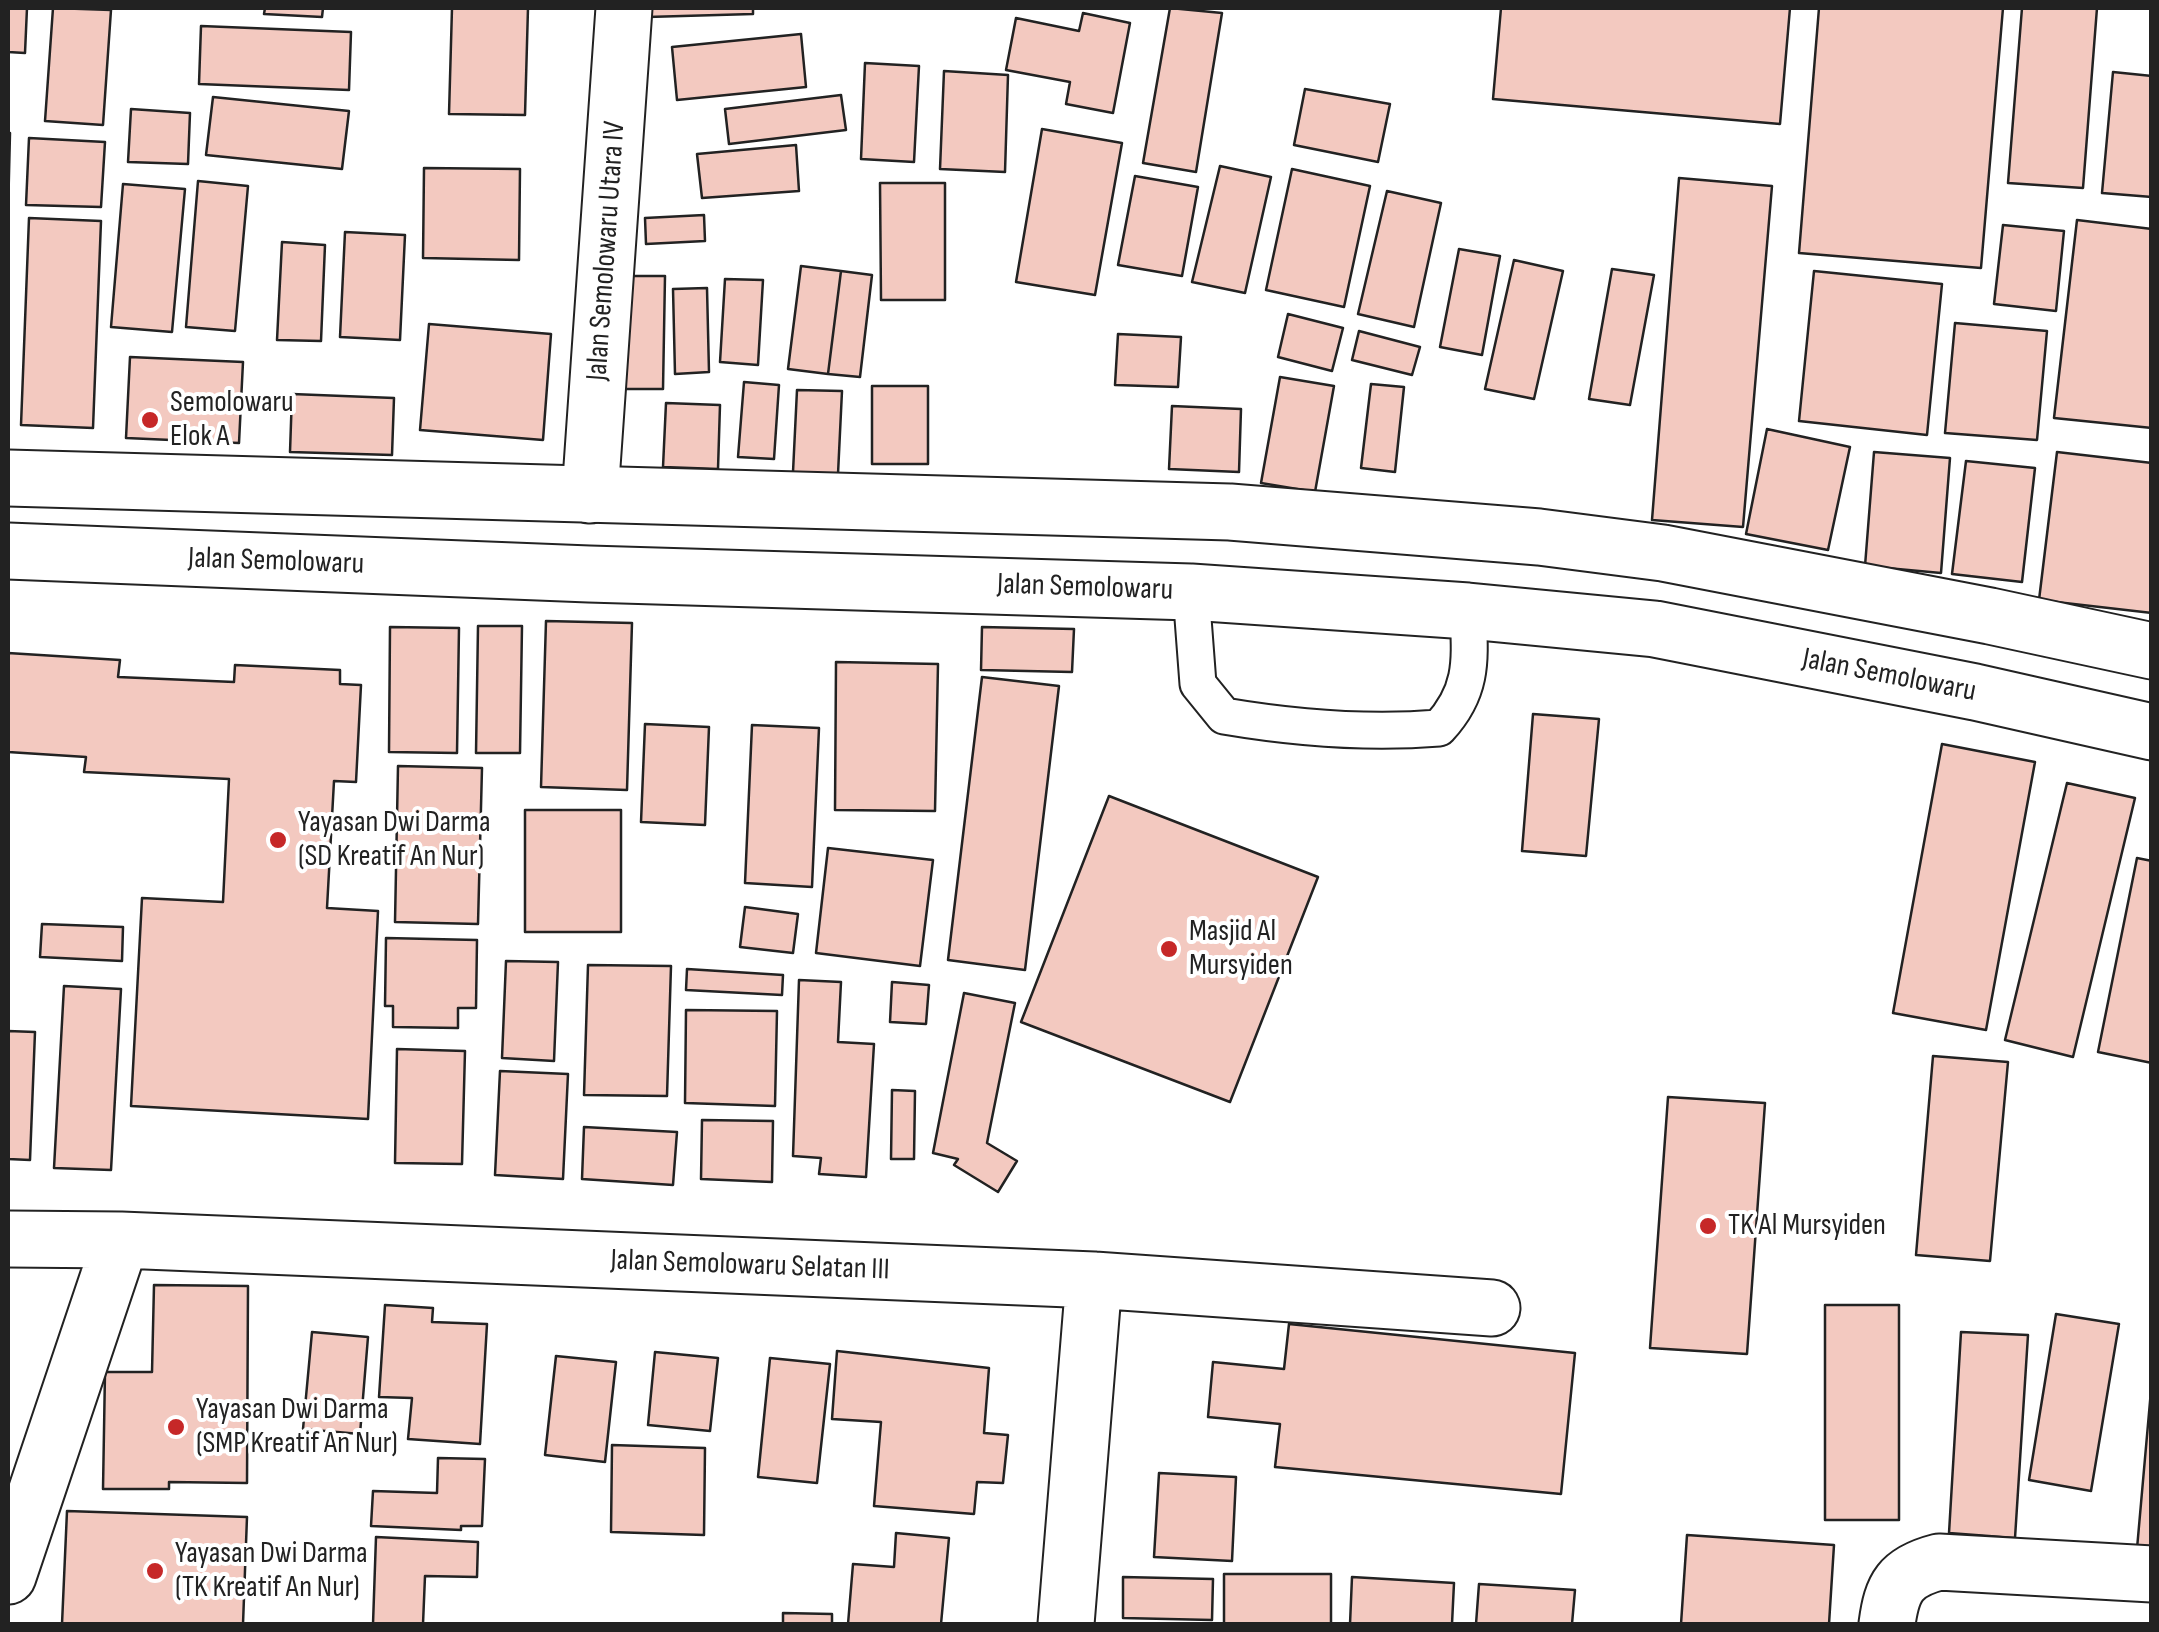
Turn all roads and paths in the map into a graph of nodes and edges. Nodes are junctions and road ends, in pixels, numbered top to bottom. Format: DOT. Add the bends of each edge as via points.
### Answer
graph roads {
  1 [pos="624,8"];
  2 [pos="8,478"];
  3 [pos="590,494"];
  4 [pos="8,551"];
  5 [pos="1663,552"];
  6 [pos="1191,592"];
  7 [pos="1468,610"];
  8 [pos="1655,630"];
  9 [pos="2152,652"];
  10 [pos="2152,732"];
  11 [pos="8,1238"];
  12 [pos="121,1240"];
  13 [pos="1094,1280"];
  14 [pos="1492,1308"];
  15 [pos="2152,1574"];
  16 [pos="8,1576"];
  17 [pos="1066,1624"];
  18 [pos="1887,1624"];
  1 -- 3 [label="main road, Jalan Semolowaru Utara IV"];
  2 -- 3 [label="main road"];
  3 -- 5 [label="main road" via="1230,512"];
  4 -- 6 [label="main road, Jalan Semolowaru"];
  5 -- 8 [label="main road"];
  5 -- 9 [label="main road"];
  6 -- 7 [label="main road, Jalan Semolowaru"];
  6 -- 7 [label="lane" via="1198,684 1224,716 1294,728 1439,728 1468,679"];
  7 -- 8 [label="main road, Jalan Semolowaru"];
  8 -- 10 [label="main road, Jalan Semolowaru"];
  11 -- 12 [label="main road, Jalan Semolowaru Selatan III"];
  12 -- 13 [label="main road, Jalan Semolowaru Selatan III"];
  12 -- 16 [label="main road"];
  13 -- 14 [label="main road, Jalan Semolowaru Selatan III"];
  13 -- 17 [label="main road"];
  15 -- 18 [label="main road" via="1932,1564 1898,1584"];
}
